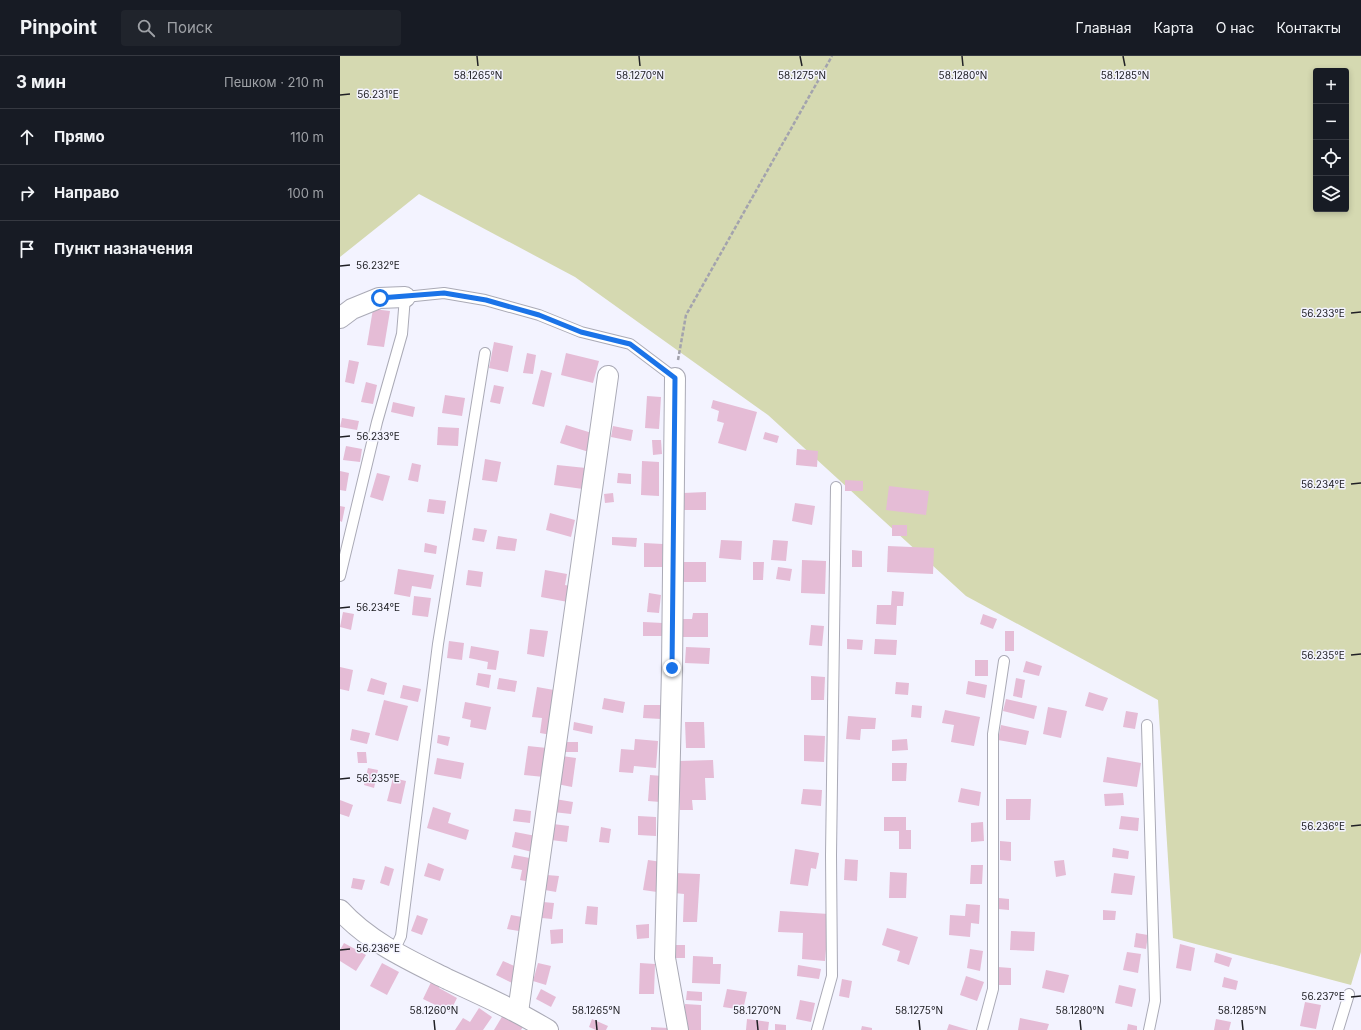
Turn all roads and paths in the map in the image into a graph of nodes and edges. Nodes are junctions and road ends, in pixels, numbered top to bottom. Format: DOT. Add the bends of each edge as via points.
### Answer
graph roads {
  1 [pos="832,56"];
  2 [pos="405,297"];
  3 [pos="340,318"];
  4 [pos="485,353"];
  5 [pos="608,376"];
  6 [pos="675,378"];
  7 [pos="836,487"];
  8 [pos="340,576"];
  9 [pos="1004,661"];
  10 [pos="1147,725"];
  11 [pos="340,910"];
  12 [pos="393,953"];
  13 [pos="1349,994"];
  14 [pos="518,1012"];
  15 [pos="548,1030"];
  16 [pos="678,1030"];
  17 [pos="817,1030"];
  18 [pos="982,1030"];
  19 [pos="1149,1030"];
  20 [pos="1338,1030"];
  1 -- 6 [label="path" via="686,315"];
  2 -- 3 [label="street" via="380,298 352,309"];
  2 -- 6 [label="lane" via="444,293 486,300 539,315 581,332 630,344"];
  2 -- 8 [label="lane" via="402,334 377,422"];
  4 -- 12 [label="lane" via="438,644 401,936"];
  5 -- 14 [label="street"];
  6 -- 16 [label="street" via="665,958"];
  7 -- 17 [label="lane" via="830,855 832,976"];
  9 -- 18 [label="lane" via="993,734 993,989"];
  10 -- 19 [label="lane" via="1156,1001"];
  11 -- 12 [label="street"];
  12 -- 14 [label="street"];
  13 -- 20 [label="lane"];
  14 -- 15 [label="street"];
}
